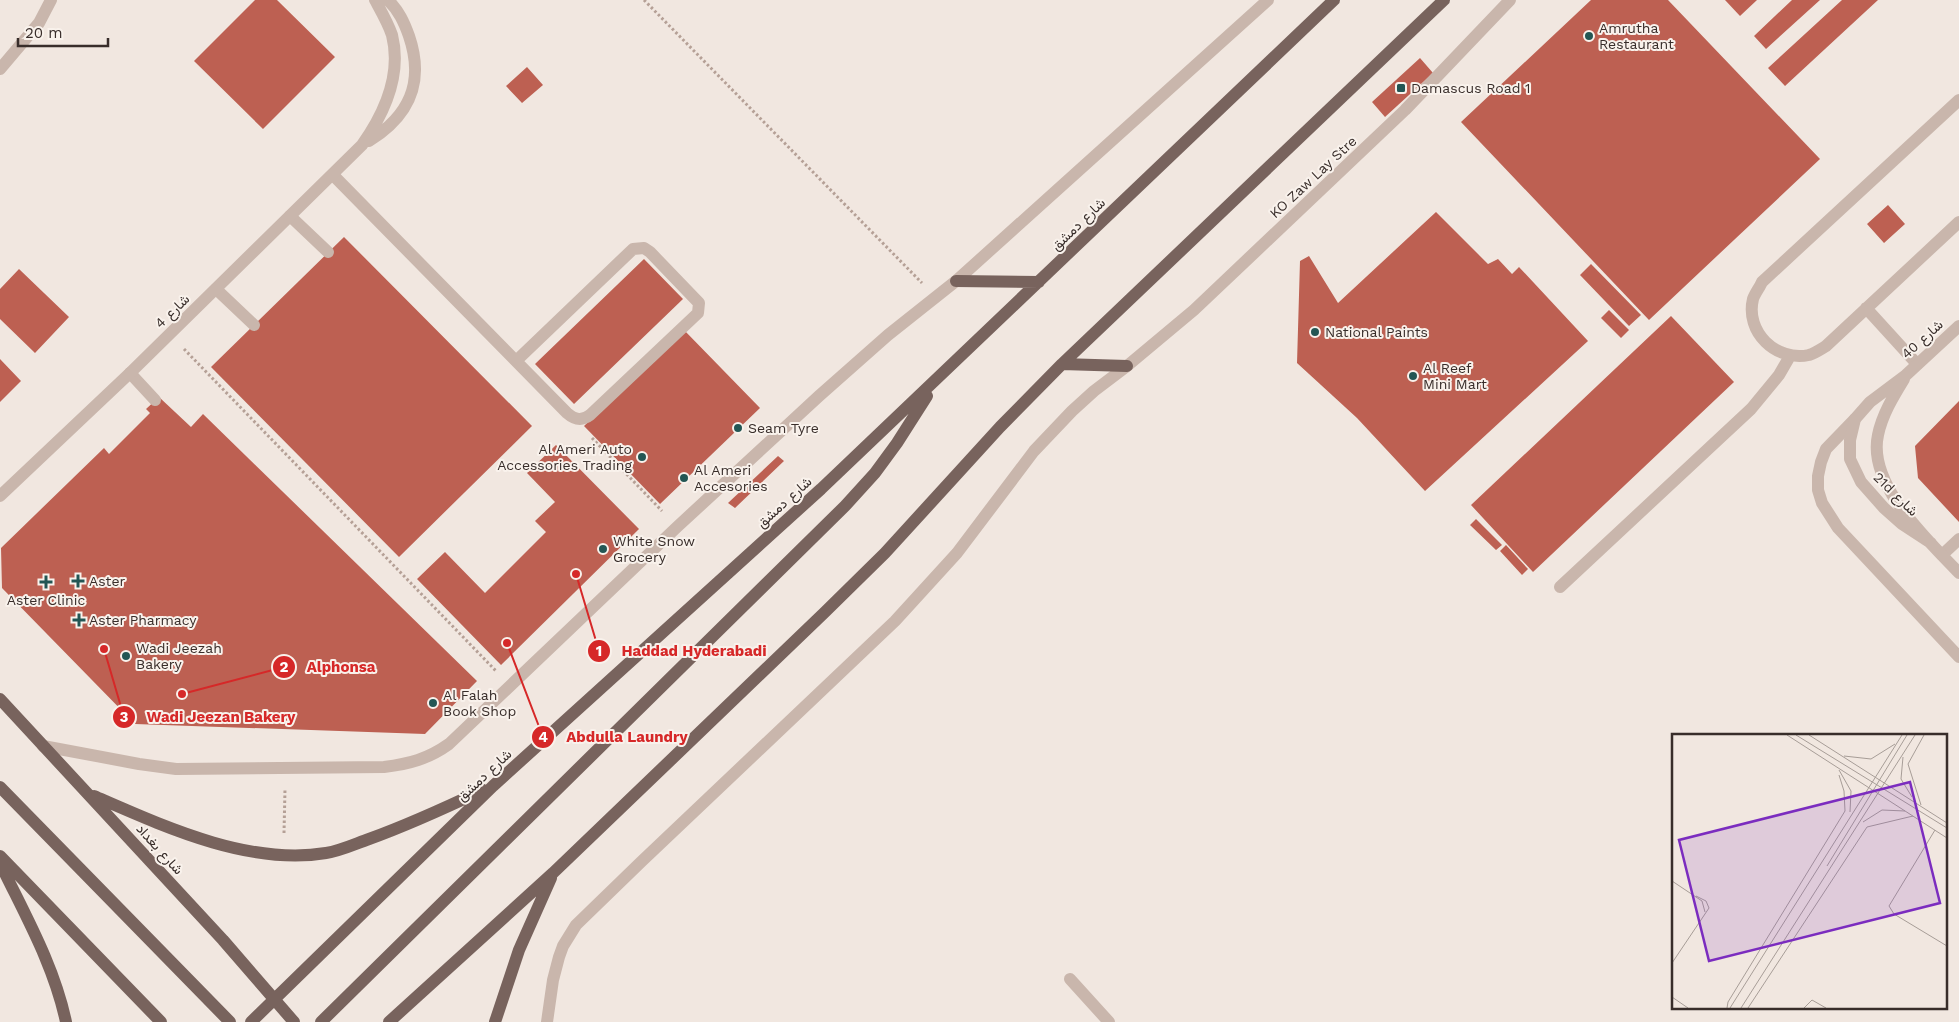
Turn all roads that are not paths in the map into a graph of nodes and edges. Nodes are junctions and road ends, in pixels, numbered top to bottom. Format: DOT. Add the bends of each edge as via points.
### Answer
graph roads {
  1 [pos="52,0"];
  2 [pos="375,0"];
  3 [pos="388,0"];
  4 [pos="1268,0"];
  5 [pos="1334,0"];
  6 [pos="1444,0"];
  7 [pos="1510,0"];
  8 [pos="1322,5"];
  9 [pos="0,69"];
  10 [pos="1959,100"];
  11 [pos="362,145"];
  12 [pos="333,175"];
  13 [pos="290,216"];
  14 [pos="1959,222"];
  15 [pos="328,252"];
  16 [pos="956,281"];
  17 [pos="1039,282"];
  18 [pos="216,289"];
  19 [pos="1866,308"];
  20 [pos="254,325"];
  21 [pos="1959,326"];
  22 [pos="1790,356"];
  23 [pos="516,361"];
  24 [pos="1062,364"];
  25 [pos="1917,364"];
  26 [pos="1127,366"];
  27 [pos="130,373"];
  28 [pos="1906,375"];
  29 [pos="938,379"];
  30 [pos="155,400"];
  31 [pos="1856,419"];
  32 [pos="0,496"];
  33 [pos="1959,539"];
  34 [pos="1931,543"];
  35 [pos="1942,555"];
  36 [pos="1959,573"];
  37 [pos="1560,588"];
  38 [pos="1959,657"];
  39 [pos="0,699"];
  40 [pos="43,746"];
  41 [pos="493,786"];
  42 [pos="0,787"];
  43 [pos="89,794"];
  44 [pos="0,856"];
  45 [pos="0,863"];
  46 [pos="553,873"];
  47 [pos="1070,979"];
  48 [pos="274,1000"];
  49 [pos="66,1022"];
  50 [pos="161,1022"];
  51 [pos="230,1022"];
  52 [pos="251,1022"];
  53 [pos="294,1022"];
  54 [pos="321,1022"];
  55 [pos="389,1022"];
  56 [pos="495,1022"];
  57 [pos="547,1022"];
  58 [pos="1109,1022"];
  1 -- 9 [label="street" via="39,23"];
  2 -- 11 [label="street" via="392,36 394,67 386,105"];
  3 -- 11 [label="street" via="403,19 413,48 414,81 406,104 392,125"];
  4 -- 16 [label="street"];
  5 -- 8 [label="main road, شارع دمشق"];
  6 -- 24 [label="main road"];
  7 -- 26 [label="street, KO Zaw Lay Stre" via="1405,110 1194,310"];
  8 -- 17 [label="main road, شارع دمشق"];
  10 -- 22 [label="street" via="1762,282 1754,298 1753,317 1759,335 1772,348"];
  11 -- 12 [label="street, شارع 4"];
  12 -- 13 [label="street, شارع 4"];
  12 -- 23 [label="street"];
  13 -- 15 [label="street"];
  13 -- 18 [label="street, شارع 4"];
  14 -- 19 [label="street"];
  16 -- 17 [label="main road"];
  16 -- 40 [label="street" via="888,334 819,396 435,754 420,761 384,767 176,769"];
  17 -- 29 [label="main road, شارع دمشق"];
  18 -- 20 [label="street"];
  18 -- 27 [label="street, شارع 4"];
  19 -- 22 [label="street" via="1826,346 1809,355"];
  19 -- 25 [label="street"];
  21 -- 25 [label="street, شارع 40"];
  22 -- 37 [label="street" via="1751,410"];
  23 -- 23 [label="street" via="633,249 644,248 650,252 699,303 698,313 590,415 579,420 571,416"];
  24 -- 26 [label="main road"];
  24 -- 46 [label="main road" via="886,553"];
  25 -- 28 [label="street, شارع 40"];
  26 -- 57 [label="street, KO Zaw Lay Stre" via="1094,391 1034,450 957,553 896,622 576,926 559,957"];
  27 -- 30 [label="street"];
  27 -- 32 [label="street, شارع 4"];
  28 -- 31 [label="street, 21d شارع" via="1870,402"];
  28 -- 34 [label="street, 21d شارع" via="1883,419 1877,455 1890,490"];
  29 -- 41 [label="main road, شارع دمشق"];
  29 -- 54 [label="main road" via="897,443 845,506"];
  31 -- 34 [label="street, 21d شارع" via="1850,440 1850,459 1861,482 1902,524"];
  31 -- 38 [label="street" via="1826,450 1821,462 1818,490 1822,503 1838,528"];
  33 -- 35 [label="street"];
  34 -- 35 [label="street, 21d شارع"];
  35 -- 36 [label="street, 21d شارع"];
  39 -- 40 [label="main road, شارع بغداد"];
  40 -- 43 [label="main road, شارع بغداد"];
  41 -- 43 [label="main road" via="362,842 326,853 283,856 261,854 193,836"];
  41 -- 48 [label="main road, شارع دمشق"];
  42 -- 51 [label="main road"];
  43 -- 48 [label="main road, شارع بغداد"];
  44 -- 50 [label="main road"];
  45 -- 49 [label="main road" via="49,965"];
  46 -- 55 [label="main road"];
  46 -- 56 [label="main road" via="519,950"];
  47 -- 58 [label="street"];
  48 -- 52 [label="main road, شارع دمشق"];
  48 -- 53 [label="main road, شارع بغداد"];
}
